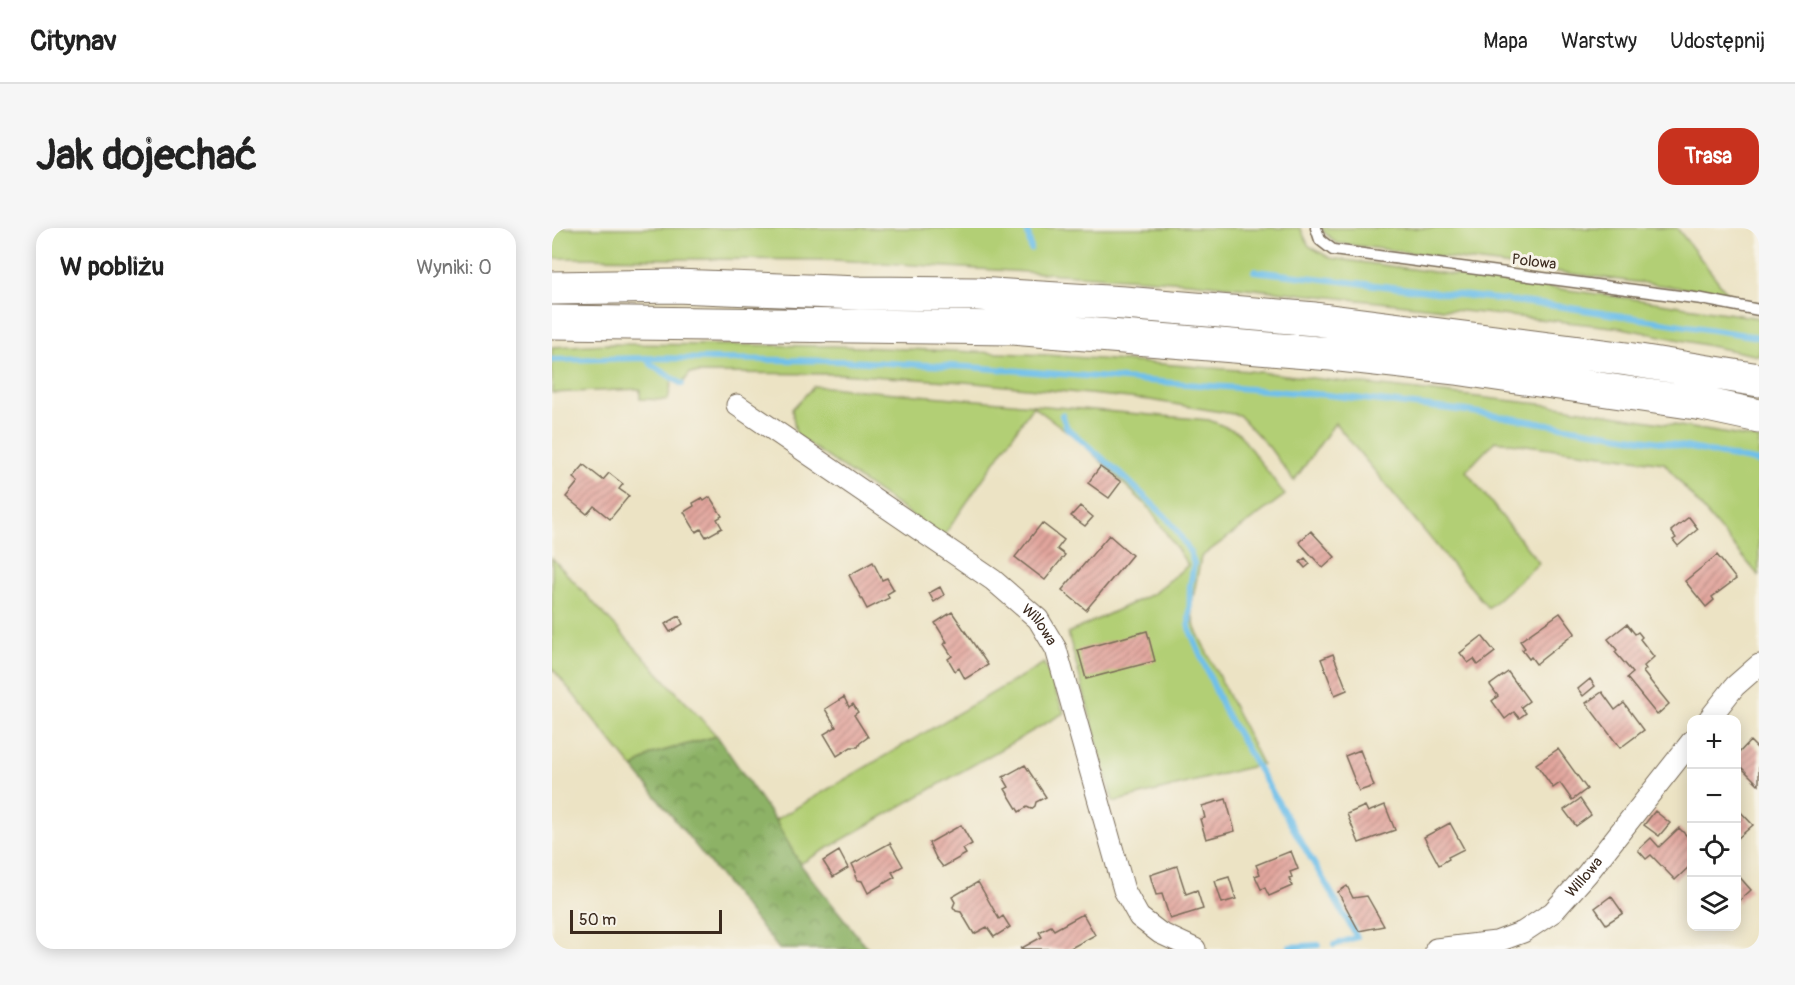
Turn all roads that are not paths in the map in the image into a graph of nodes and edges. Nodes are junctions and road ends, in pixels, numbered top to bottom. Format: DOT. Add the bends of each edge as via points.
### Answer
graph roads {
  1 [pos="1316,228"];
  2 [pos="552,288"];
  3 [pos="1759,310"];
  4 [pos="552,322"];
  5 [pos="1759,380"];
  6 [pos="737,405"];
  7 [pos="1759,416"];
  8 [pos="1759,665"];
  9 [pos="1713,715"];
  10 [pos="1687,747"];
  11 [pos="1195,949"];
  12 [pos="1436,949"];
  1 -- 3 [label="lane, Polowa" via="1320,240 1333,250 1702,298"];
  2 -- 5 [label="highway" via="675,286 977,294 1124,303 1315,319 1627,358"];
  4 -- 7 [label="highway" via="1012,328 1456,368 1703,404"];
  6 -- 11 [label="street, Willowa" via="993,580 1038,619 1056,649 1124,891 1139,917 1160,933"];
  8 -- 9 [label="street" via="1735,686"];
  10 -- 12 [label="street, Willowa" via="1553,912 1523,932 1496,942"];
}
